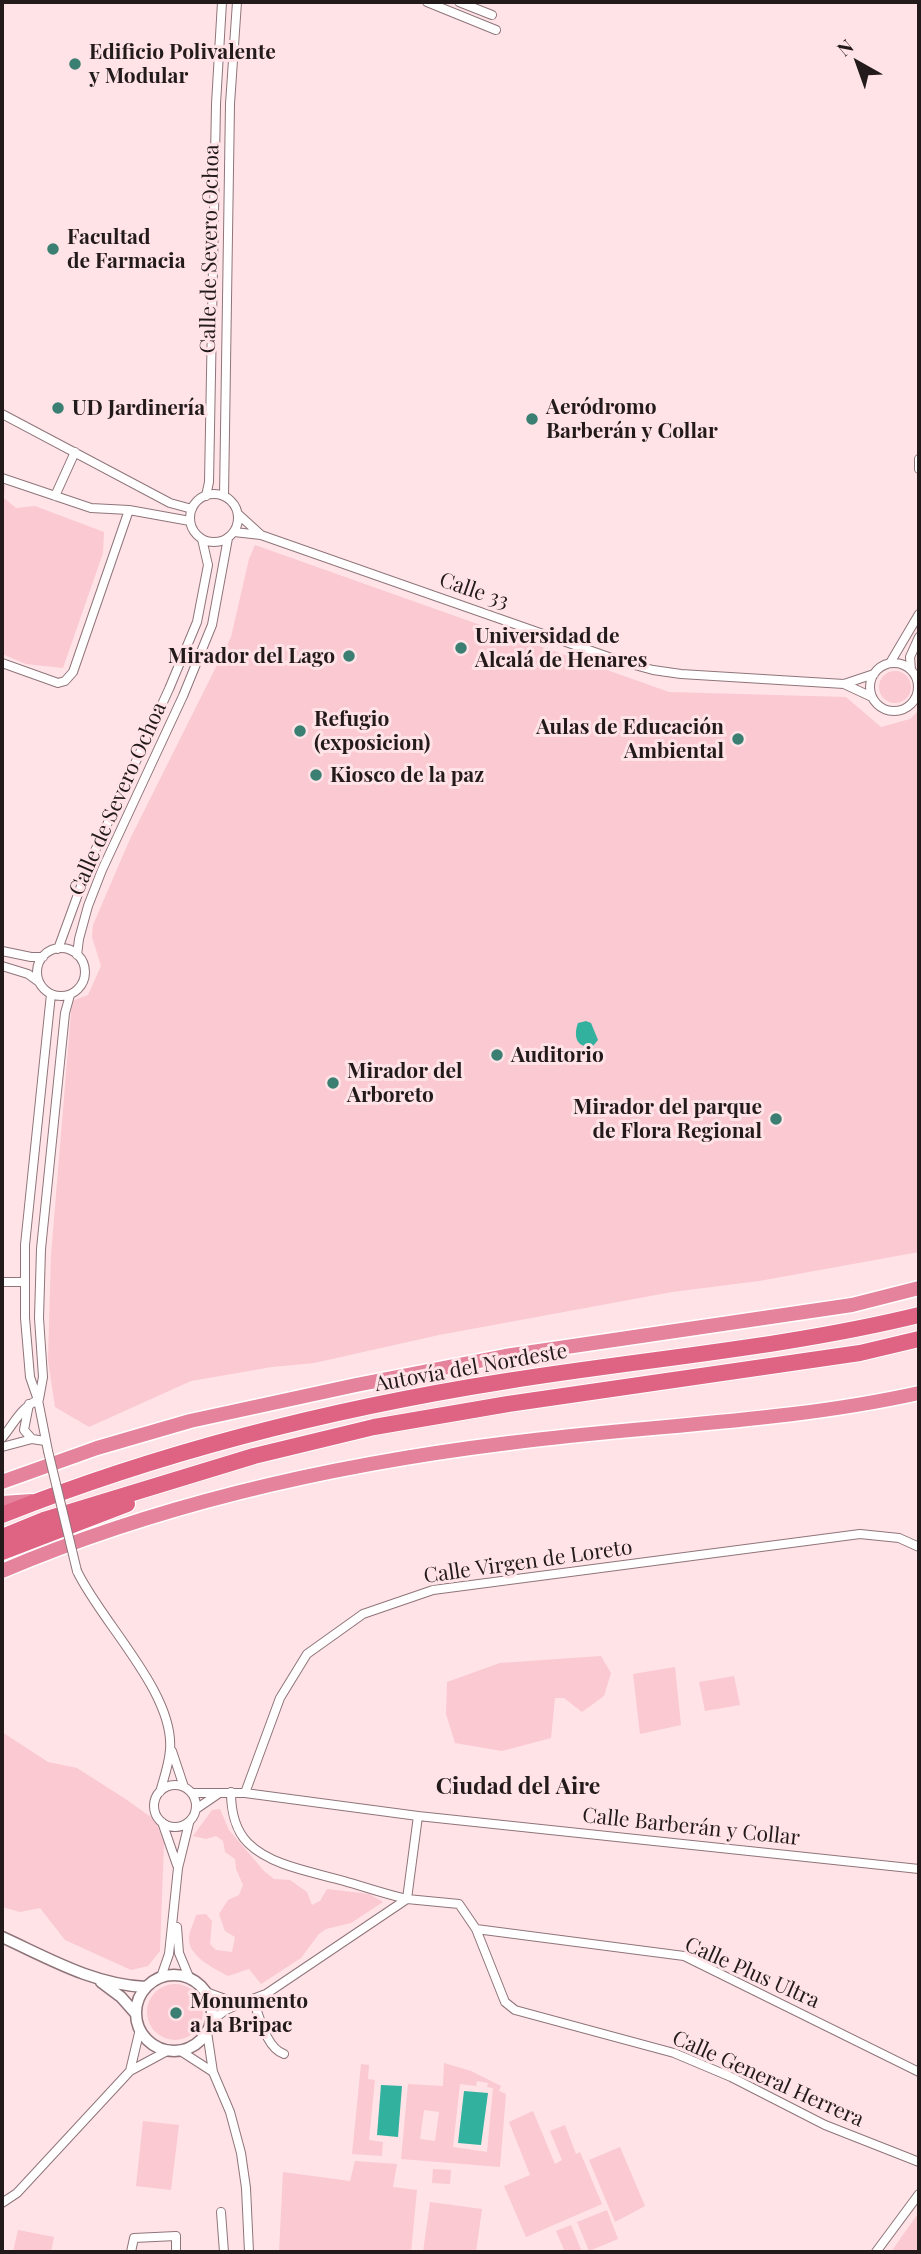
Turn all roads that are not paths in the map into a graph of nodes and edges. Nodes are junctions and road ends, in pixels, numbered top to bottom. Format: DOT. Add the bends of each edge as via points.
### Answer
graph roads {
  1 [pos="222,2"];
  2 [pos="237,2"];
  3 [pos="427,2"];
  4 [pos="459,2"];
  5 [pos="492,15"];
  6 [pos="496,30"];
  7 [pos="2,414"];
  8 [pos="75,452"];
  9 [pos="919,459"];
  10 [pos="919,469"];
  11 [pos="2,478"];
  12 [pos="55,496"];
  13 [pos="206,496"];
  14 [pos="224,496"];
  15 [pos="192,509"];
  16 [pos="129,510"];
  17 [pos="238,514"];
  18 [pos="190,520"];
  19 [pos="231,535"];
  20 [pos="261,535"];
  21 [pos="202,539"];
  22 [pos="919,614"];
  23 [pos="919,637"];
  24 [pos="2,663"];
  25 [pos="890,663"];
  26 [pos="874,674"];
  27 [pos="916,676"];
  28 [pos="844,684"];
  29 [pos="872,697"];
  30 [pos="917,699"];
  31 [pos="58,948"];
  32 [pos="2,951"];
  33 [pos="77,955"];
  34 [pos="43,957"];
  35 [pos="2,966"];
  36 [pos="39,982"];
  37 [pos="51,994"];
  38 [pos="70,995"];
  39 [pos="2,1282"];
  40 [pos="24,1282"];
  41 [pos="919,1289"];
  42 [pos="919,1312"];
  43 [pos="919,1339"];
  44 [pos="919,1393"];
  45 [pos="38,1400"];
  46 [pos="919,1400"];
  47 [pos="873,1403"];
  48 [pos="29,1404"];
  49 [pos="2,1438"];
  50 [pos="32,1439"];
  51 [pos="45,1441"];
  52 [pos="2,1447"];
  53 [pos="254,1456"];
  54 [pos="2,1482"];
  55 [pos="39,1500"];
  56 [pos="2,1503"];
  57 [pos="2,1515"];
  58 [pos="2,1537"];
  59 [pos="919,1547"];
  60 [pos="2,1552"];
  61 [pos="2,1572"];
  62 [pos="170,1748"];
  63 [pos="184,1787"];
  64 [pos="160,1792"];
  65 [pos="232,1792"];
  66 [pos="192,1793"];
  67 [pos="244,1793"];
  68 [pos="219,1794"];
  69 [pos="196,1808"];
  70 [pos="418,1816"];
  71 [pos="162,1822"];
  72 [pos="189,1823"];
  73 [pos="178,1868"];
  74 [pos="919,1869"];
  75 [pos="407,1899"];
  76 [pos="175,1913"];
  77 [pos="476,1929"];
  78 [pos="2,1937"];
  79 [pos="161,1977"];
  80 [pos="96,1978"];
  81 [pos="189,1978"];
  82 [pos="146,1987"];
  83 [pos="206,1992"];
  84 [pos="253,2000"];
  85 [pos="239,2004"];
  86 [pos="136,2014"];
  87 [pos="209,2027"];
  88 [pos="140,2029"];
  89 [pos="174,2050"];
  90 [pos="284,2054"];
  91 [pos="130,2071"];
  92 [pos="919,2071"];
  93 [pos="213,2072"];
  94 [pos="919,2162"];
  95 [pos="919,2194"];
  96 [pos="2,2203"];
  97 [pos="221,2212"];
  98 [pos="131,2252"];
  99 [pos="176,2252"];
  100 [pos="224,2252"];
  101 [pos="249,2252"];
  102 [pos="876,2252"];
  1 -- 13 [label="street, Calle de Severo Ochoa"];
  2 -- 14 [label="street, Calle de Severo Ochoa" via="230,104"];
  3 -- 6 [label="street"];
  4 -- 5 [label="street"];
  7 -- 8 [label="street"];
  8 -- 12 [label="street"];
  8 -- 15 [label="street" via="170,503"];
  9 -- 10 [label="street"];
  11 -- 12 [label="street"];
  12 -- 16 [label="street" via="91,508"];
  13 -- 14 [label="street"];
  13 -- 15 [label="street"];
  14 -- 17 [label="street"];
  15 -- 18 [label="street"];
  16 -- 18 [label="street"];
  16 -- 24 [label="street" via="73,672 58,683"];
  17 -- 19 [label="street"];
  17 -- 20 [label="street, Calle 33"];
  18 -- 21 [label="street"];
  19 -- 20 [label="street, Calle 33"];
  19 -- 21 [label="street" via="219,542"];
  19 -- 33 [label="street, Calle de Severo Ochoa" via="212,625 102,870"];
  20 -- 28 [label="street, Calle 33" via="653,670"];
  21 -- 31 [label="street, Calle de Severo Ochoa" via="208,565 190,642 89,864"];
  22 -- 25 [label="street"];
  23 -- 27 [label="street" via="910,657"];
  25 -- 26 [label="street"];
  25 -- 27 [label="street" via="898,663"];
  26 -- 28 [label="street, Calle 33"];
  26 -- 29 [label="street"];
  27 -- 30 [label="street"];
  28 -- 29 [label="street, Calle 33"];
  29 -- 30 [label="street" via="889,711 903,709"];
  31 -- 33 [label="street"];
  31 -- 34 [label="street"];
  32 -- 34 [label="street"];
  33 -- 38 [label="street" via="85,975"];
  34 -- 36 [label="street" via="37,969"];
  35 -- 36 [label="street"];
  36 -- 37 [label="street"];
  37 -- 38 [label="street"];
  37 -- 40 [label="street"];
  38 -- 45 [label="street" via="41,1249 43,1377"];
  39 -- 40 [label="street"];
  40 -- 45 [label="street" via="30,1377"];
  41 -- 54 [label="highway" via="852,1305 505,1356 356,1385 190,1421"];
  42 -- 55 [label="highway, Autovía del Nordeste" via="859,1330 387,1402 248,1435"];
  43 -- 53 [label="highway" via="860,1353 374,1427"];
  44 -- 47 [label="highway"];
  45 -- 48 [label="street"];
  45 -- 51 [label="street"];
  46 -- 47 [label="highway"];
  47 -- 61 [label="highway" via="509,1443 313,1474 159,1515"];
  48 -- 49 [label="street"];
  48 -- 50 [label="street" via="24,1430"];
  50 -- 51 [label="street"];
  50 -- 52 [label="street"];
  51 -- 62 [label="street, bridge" via="76,1571 154,1690 169,1730"];
  53 -- 58 [label="highway"];
  53 -- 60 [label="highway"];
  55 -- 56 [label="highway"];
  55 -- 57 [label="highway, Autovía del Nordeste"];
  59 -- 67 [label="street, Calle Virgen de Loreto" via="899,1538 860,1534 433,1590 363,1614 307,1654 280,1698"];
  62 -- 63 [label="street"];
  62 -- 64 [label="street"];
  63 -- 64 [label="street" via="174,1785"];
  63 -- 66 [label="street"];
  64 -- 71 [label="street" via="155,1808"];
  65 -- 67 [label="street, Calle Barberán y Collar"];
  65 -- 68 [label="street, Calle Barberán y Collar"];
  65 -- 75 [label="street" via="238,1828 263,1854"];
  66 -- 68 [label="street, Calle Barberán y Collar"];
  66 -- 69 [label="street"];
  67 -- 70 [label="street, Calle Barberán y Collar"];
  68 -- 69 [label="street, Calle Barberán y Collar"];
  69 -- 72 [label="street"];
  70 -- 74 [label="street, Calle Barberán y Collar"];
  70 -- 75 [label="street"];
  71 -- 72 [label="street" via="174,1827"];
  71 -- 73 [label="street"];
  72 -- 73 [label="street"];
  73 -- 76 [label="street"];
  75 -- 77 [label="street, Calle General Herrera" via="459,1904"];
  75 -- 84 [label="street"];
  76 -- 79 [label="street"];
  76 -- 81 [label="street" via="179,1953"];
  77 -- 92 [label="street, Calle Plus Ultra" via="684,1956"];
  77 -- 94 [label="street, Calle General Herrera" via="505,2002 515,2010 674,2053"];
  78 -- 80 [label="street"];
  79 -- 81 [label="street"];
  79 -- 82 [label="street"];
  80 -- 82 [label="street"];
  80 -- 86 [label="street"];
  81 -- 83 [label="street"];
  82 -- 86 [label="street"];
  83 -- 85 [label="street"];
  83 -- 87 [label="street" via="212,2006"];
  84 -- 85 [label="street"];
  84 -- 90 [label="street" via="270,2042 276,2052"];
  85 -- 87 [label="street"];
  86 -- 88 [label="street"];
  87 -- 89 [label="street" via="195,2044"];
  87 -- 93 [label="street"];
  88 -- 89 [label="street" via="149,2041"];
  88 -- 91 [label="street"];
  89 -- 91 [label="street"];
  89 -- 93 [label="street"];
  91 -- 96 [label="street" via="17,2193"];
  93 -- 101 [label="street" via="241,2153"];
  95 -- 102 [label="street"];
  97 -- 100 [label="street"];
  98 -- 99 [label="street" via="134,2238 176,2236"];
}
